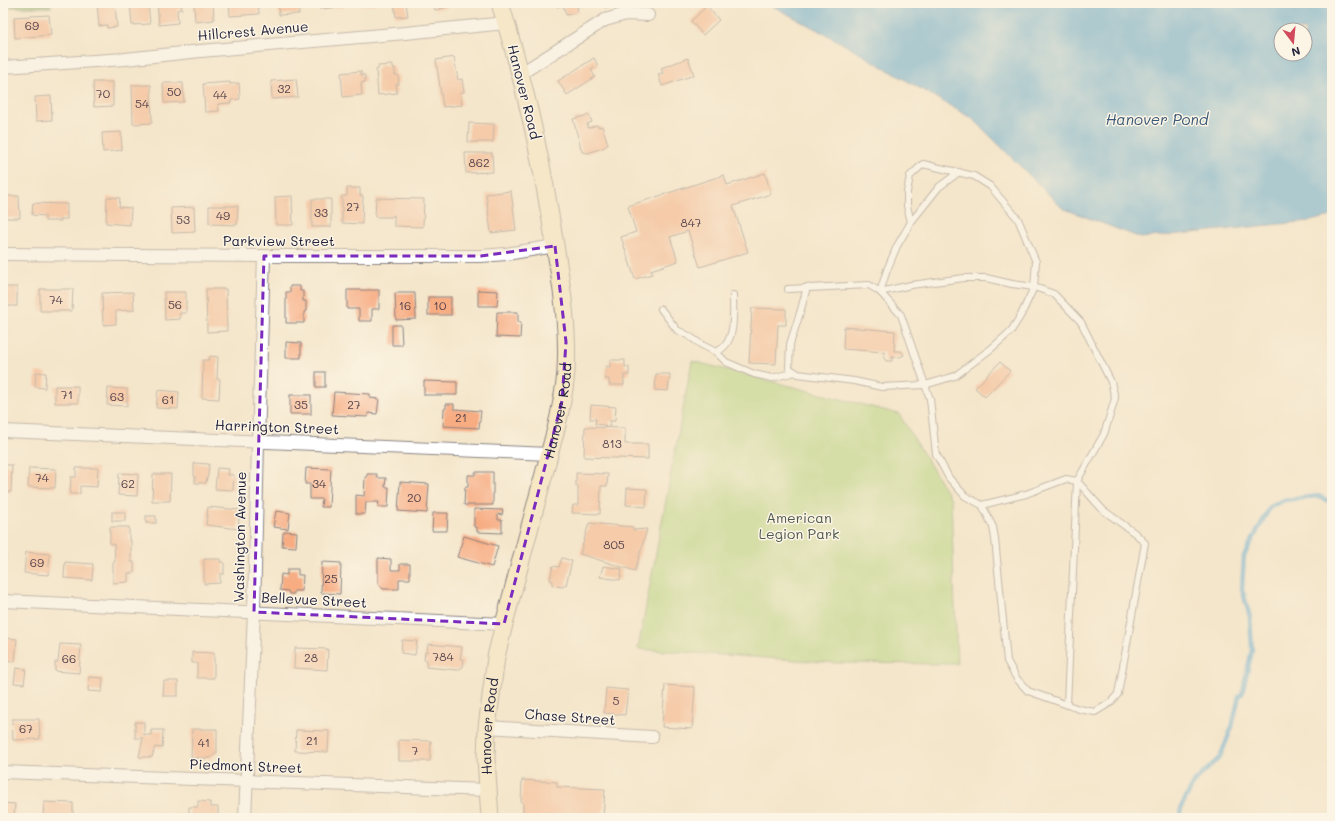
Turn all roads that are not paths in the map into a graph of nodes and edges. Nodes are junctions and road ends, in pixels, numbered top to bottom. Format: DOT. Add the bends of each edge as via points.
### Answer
graph roads {
  1 [pos="500,3"];
  2 [pos="648,15"];
  3 [pos="506,23"];
  4 [pos="3,67"];
  5 [pos="520,74"];
  6 [pos="960,172"];
  7 [pos="911,222"];
  8 [pos="555,246"];
  9 [pos="3,254"];
  10 [pos="264,256"];
  11 [pos="807,287"];
  12 [pos="1034,287"];
  13 [pos="788,289"];
  14 [pos="880,292"];
  15 [pos="733,295"];
  16 [pos="660,309"];
  17 [pos="716,352"];
  18 [pos="795,372"];
  19 [pos="925,385"];
  20 [pos="3,431"];
  21 [pos="258,441"];
  22 [pos="549,454"];
  23 [pos="1077,481"];
  24 [pos="982,505"];
  25 [pos="3,602"];
  26 [pos="254,612"];
  27 [pos="504,624"];
  28 [pos="1066,704"];
  29 [pos="487,727"];
  30 [pos="652,737"];
  31 [pos="3,772"];
  32 [pos="247,782"];
  33 [pos="488,790"];
  34 [pos="245,818"];
  35 [pos="490,818"];
  1 -- 3 [label="main road, Hanover Road"];
  2 -- 5 [label="street" via="626,14 605,20"];
  3 -- 4 [label="street, Hillcrest Avenue" via="125,59"];
  3 -- 5 [label="main road, Hanover Road"];
  5 -- 8 [label="main road, Hanover Road" via="539,153"];
  6 -- 7 [label="lane" via="939,187"];
  6 -- 7 [label="lane" via="923,164 910,176 907,206"];
  6 -- 12 [label="lane" via="974,176 990,186 1018,219 1036,262"];
  7 -- 14 [label="lane" via="897,246"];
  8 -- 10 [label="street, Parkview Street" via="481,256"];
  8 -- 22 [label="main road, Hanover Road" via="564,309 566,371 558,425"];
  9 -- 10 [label="street, Parkview Street"];
  10 -- 21 [label="street, Washington Avenue"];
  11 -- 13 [label="lane"];
  11 -- 14 [label="lane" via="869,285"];
  11 -- 18 [label="lane" via="790,344 789,368"];
  12 -- 14 [label="lane" via="986,278 964,278"];
  12 -- 19 [label="lane" via="1011,331 955,376"];
  12 -- 23 [label="lane" via="1054,294 1081,322 1111,382 1115,398 1104,434"];
  14 -- 19 [label="lane" via="901,315"];
  15 -- 17 [label="lane" via="733,328 722,350"];
  16 -- 17 [label="lane" via="677,330"];
  17 -- 18 [label="lane" via="726,362 754,374 772,378"];
  18 -- 19 [label="lane" via="882,387"];
  19 -- 24 [label="lane" via="930,399 936,454 949,478 965,496"];
  20 -- 21 [label="street, Harrington Street"];
  21 -- 22 [label="street, Harrington Street"];
  21 -- 26 [label="street, Washington Avenue"];
  22 -- 27 [label="main road, Hanover Road"];
  23 -- 24 [label="lane" via="1066,479 1026,494"];
  23 -- 28 [label="lane"];
  23 -- 28 [label="lane" via="1103,510 1144,543 1118,694 1095,712"];
  24 -- 28 [label="lane" via="993,527 995,539 1007,661 1017,679 1028,691"];
  25 -- 26 [label="street, Bellevue Street"];
  26 -- 27 [label="street, Bellevue Street"];
  26 -- 32 [label="street, Washington Avenue"];
  27 -- 29 [label="main road, Hanover Road" via="496,658"];
  29 -- 30 [label="street, Chase Street"];
  29 -- 33 [label="main road, Hanover Road"];
  31 -- 32 [label="street, Piedmont Street"];
  32 -- 33 [label="street, Piedmont Street"];
  32 -- 34 [label="street, Washington Avenue"];
  33 -- 35 [label="main road, Hanover Road"];
}
